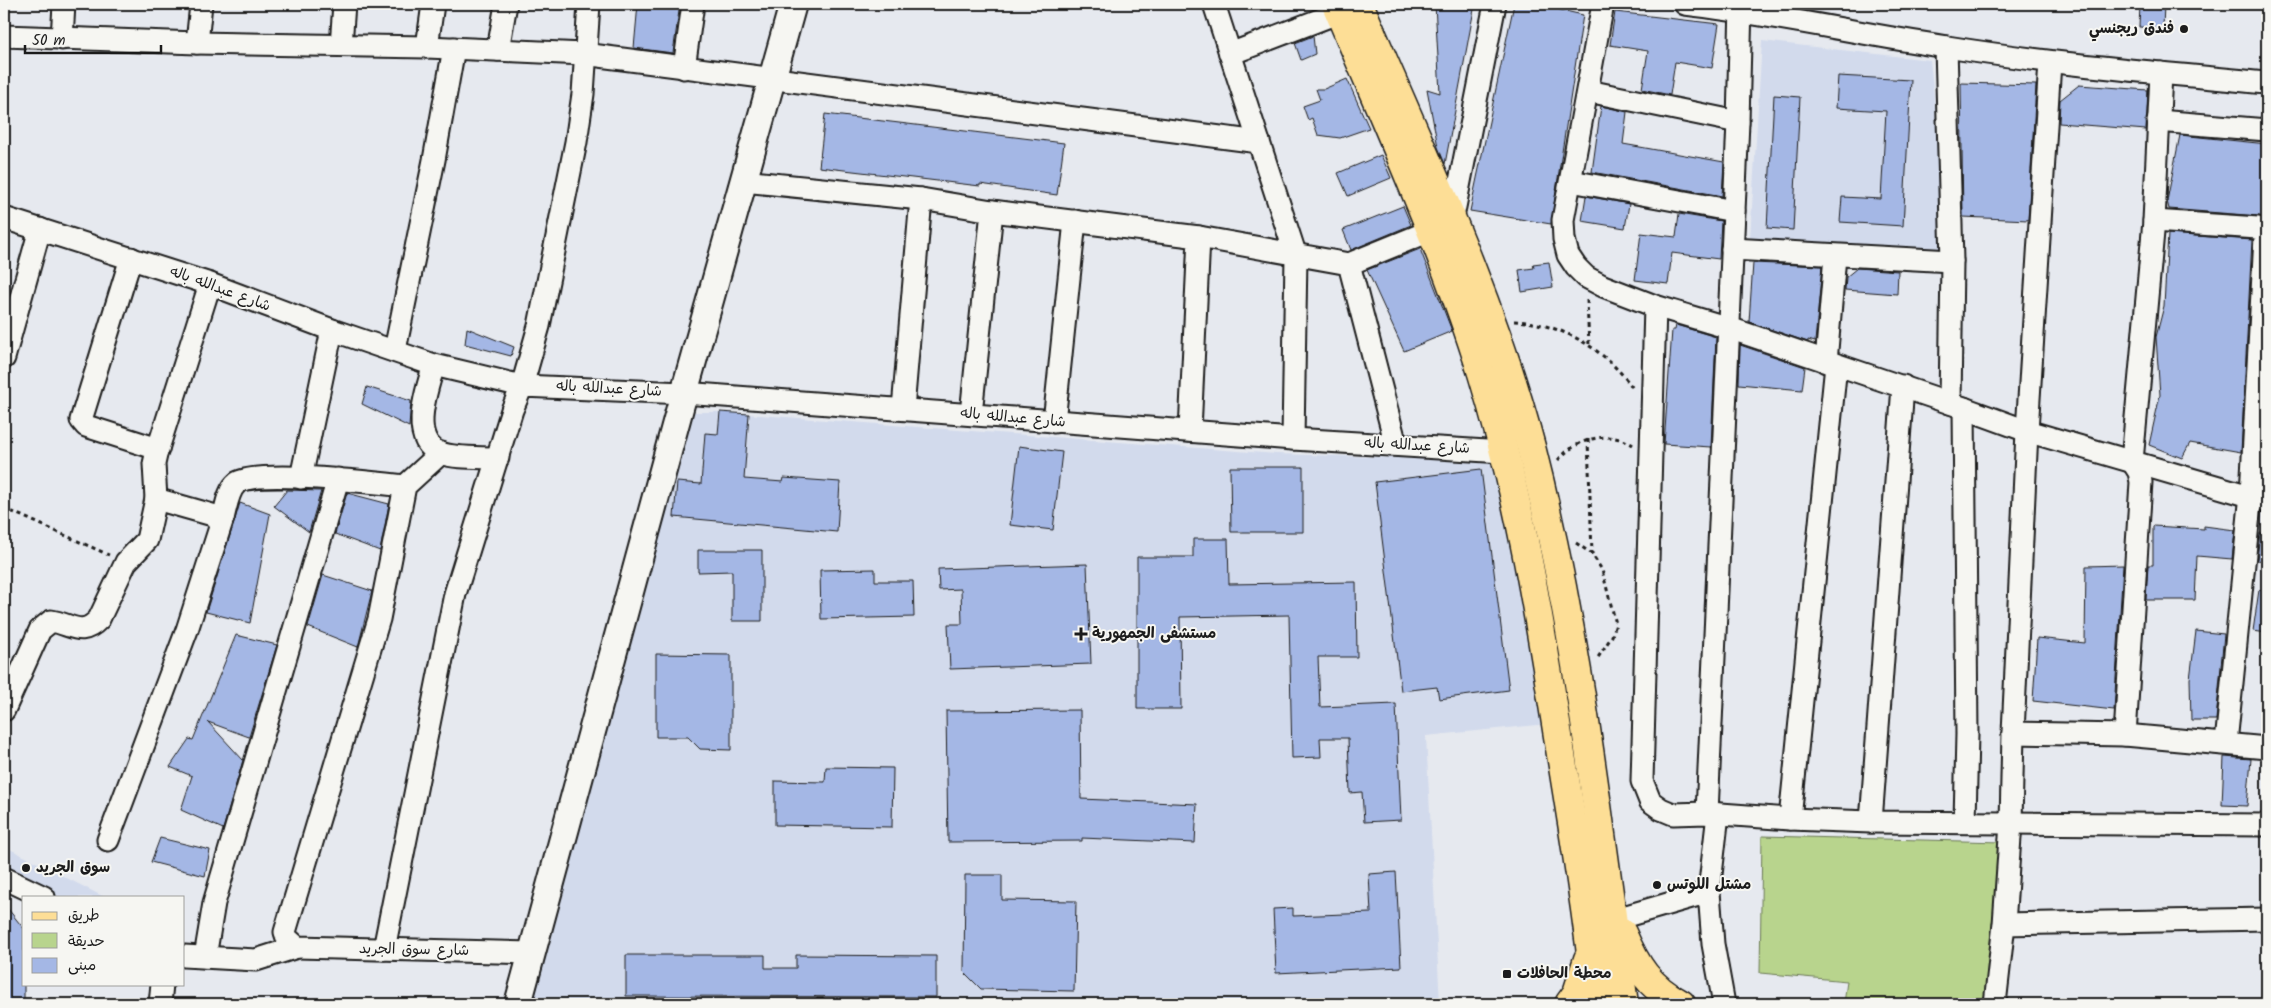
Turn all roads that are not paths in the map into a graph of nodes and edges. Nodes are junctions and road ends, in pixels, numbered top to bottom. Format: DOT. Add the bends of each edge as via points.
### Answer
graph roads {
  1 [pos="64,4"];
  2 [pos="201,4"];
  3 [pos="344,4"];
  4 [pos="433,4"];
  5 [pos="506,4"];
  6 [pos="589,4"];
  7 [pos="693,4"];
  8 [pos="794,4"];
  9 [pos="1214,4"];
  10 [pos="1495,4"];
  11 [pos="1602,4"];
  12 [pos="1685,4"];
  13 [pos="1345,7"];
  14 [pos="1741,7"];
  15 [pos="4,36"];
  16 [pos="62,39"];
  17 [pos="197,43"];
  18 [pos="341,45"];
  19 [pos="427,47"];
  20 [pos="1946,47"];
  21 [pos="454,48"];
  22 [pos="498,50"];
  23 [pos="584,54"];
  24 [pos="1230,54"];
  25 [pos="2050,62"];
  26 [pos="684,68"];
  27 [pos="2160,73"];
  28 [pos="771,79"];
  29 [pos="2267,84"];
  30 [pos="1588,91"];
  31 [pos="2158,120"];
  32 [pos="1738,122"];
  33 [pos="2267,130"];
  34 [pos="1259,142"];
  35 [pos="743,181"];
  36 [pos="1571,181"];
  37 [pos="921,200"];
  38 [pos="992,211"];
  39 [pos="1734,211"];
  40 [pos="4,218"];
  41 [pos="1075,221"];
  42 [pos="2154,221"];
  43 [pos="1441,226"];
  44 [pos="40,229"];
  45 [pos="1199,237"];
  46 [pos="1732,250"];
  47 [pos="1296,256"];
  48 [pos="1835,256"];
  49 [pos="131,258"];
  50 [pos="1952,261"];
  51 [pos="1349,264"];
  52 [pos="210,284"];
  53 [pos="1655,306"];
  54 [pos="1730,328"];
  55 [pos="332,330"];
  56 [pos="395,350"];
  57 [pos="4,358"];
  58 [pos="1831,364"];
  59 [pos="434,365"];
  60 [pos="522,386"];
  61 [pos="1902,386"];
  62 [pos="684,393"];
  63 [pos="1957,405"];
  64 [pos="902,409"];
  65 [pos="970,414"];
  66 [pos="1054,422"];
  67 [pos="1190,431"];
  68 [pos="2027,432"];
  69 [pos="1292,439"];
  70 [pos="1396,445"];
  71 [pos="158,449"];
  72 [pos="1503,452"];
  73 [pos="441,453"];
  74 [pos="498,458"];
  75 [pos="2132,460"];
  76 [pos="301,478"];
  77 [pos="338,479"];
  78 [pos="406,486"];
  79 [pos="2259,498"];
  80 [pos="156,499"];
  81 [pos="223,518"];
  82 [pos="4,710"];
  83 [pos="2013,732"];
  84 [pos="2125,735"];
  85 [pos="2226,743"];
  86 [pos="2267,748"];
  87 [pos="1712,813"];
  88 [pos="1790,819"];
  89 [pos="1871,822"];
  90 [pos="1964,822"];
  91 [pos="2011,823"];
  92 [pos="2267,825"];
  93 [pos="108,840"];
  94 [pos="4,878"];
  95 [pos="1709,892"];
  96 [pos="42,896"];
  97 [pos="1613,912"];
  98 [pos="2267,919"];
  99 [pos="2004,924"];
  100 [pos="1589,930"];
  101 [pos="291,940"];
  102 [pos="384,949"];
  103 [pos="531,953"];
  104 [pos="185,956"];
  105 [pos="205,957"];
  106 [pos="162,986"];
  107 [pos="160,1004"];
  108 [pos="518,1004"];
  109 [pos="1569,1004"];
  110 [pos="1597,1004"];
  111 [pos="1624,1004"];
  112 [pos="1681,1004"];
  113 [pos="1724,1004"];
  114 [pos="1995,1004"];
  1 -- 16 [label="street"];
  2 -- 17 [label="street"];
  3 -- 18 [label="street"];
  4 -- 19 [label="street"];
  5 -- 22 [label="street"];
  6 -- 23 [label="street"];
  7 -- 26 [label="street"];
  8 -- 28 [label="street"];
  9 -- 24 [label="street"];
  10 -- 43 [label="street"];
  11 -- 30 [label="street"];
  12 -- 14 [label="street"];
  13 -- 24 [label="street"];
  13 -- 43 [label="main road"];
  14 -- 20 [label="street"];
  14 -- 32 [label="street"];
  15 -- 16 [label="street"];
  16 -- 17 [label="street"];
  17 -- 18 [label="street"];
  18 -- 19 [label="street"];
  19 -- 21 [label="street"];
  20 -- 25 [label="street"];
  20 -- 50 [label="street"];
  21 -- 22 [label="street"];
  21 -- 56 [label="street"];
  22 -- 23 [label="street"];
  23 -- 26 [label="street"];
  23 -- 60 [label="street" via="583,94 576,142 539,326"];
  24 -- 34 [label="street"];
  25 -- 27 [label="street"];
  25 -- 68 [label="street"];
  26 -- 28 [label="street"];
  27 -- 29 [label="street"];
  27 -- 31 [label="street"];
  28 -- 34 [label="street"];
  28 -- 35 [label="street"];
  30 -- 32 [label="street"];
  30 -- 36 [label="street"];
  31 -- 33 [label="street"];
  31 -- 42 [label="street"];
  32 -- 39 [label="street"];
  34 -- 47 [label="street"];
  35 -- 37 [label="street"];
  35 -- 62 [label="street"];
  36 -- 39 [label="street"];
  36 -- 53 [label="street" via="1563,220 1564,240 1572,261 1586,277"];
  37 -- 38 [label="street"];
  37 -- 64 [label="street"];
  38 -- 41 [label="street"];
  38 -- 65 [label="street"];
  39 -- 46 [label="street"];
  40 -- 44 [label="street, شارع عبدالله باله"];
  41 -- 45 [label="street"];
  41 -- 66 [label="street"];
  42 -- 75 [label="street"];
  42 -- 79 [label="street" via="2258,228 2263,231"];
  43 -- 51 [label="street"];
  43 -- 72 [label="main road"];
  43 -- 97 [label="main road" via="1490,322 1517,401 1539,484 1554,546 1579,684"];
  44 -- 49 [label="street, شارع عبدالله باله"];
  44 -- 57 [label="street"];
  45 -- 47 [label="street"];
  45 -- 67 [label="street"];
  46 -- 48 [label="street"];
  46 -- 54 [label="street"];
  47 -- 51 [label="street"];
  47 -- 69 [label="street"];
  48 -- 50 [label="street"];
  48 -- 58 [label="street"];
  49 -- 52 [label="street, شارع عبدالله باله"];
  49 -- 71 [label="street" via="80,420 86,426"];
  50 -- 63 [label="street"];
  51 -- 70 [label="street"];
  52 -- 55 [label="street, شارع عبدالله باله"];
  52 -- 71 [label="street"];
  53 -- 54 [label="street"];
  53 -- 87 [label="street" via="1642,781 1650,801 1661,810 1673,814"];
  54 -- 58 [label="street"];
  54 -- 87 [label="street"];
  55 -- 56 [label="street, شارع عبدالله باله"];
  55 -- 76 [label="street"];
  56 -- 59 [label="street, شارع عبدالله باله"];
  58 -- 61 [label="street"];
  58 -- 88 [label="street"];
  59 -- 60 [label="street, شارع عبدالله باله"];
  59 -- 73 [label="street" via="422,418 426,441"];
  60 -- 62 [label="street, شارع عبدالله باله"];
  60 -- 74 [label="street"];
  61 -- 63 [label="street"];
  61 -- 89 [label="street"];
  62 -- 64 [label="street, شارع عبدالله باله"];
  62 -- 103 [label="street"];
  63 -- 68 [label="street"];
  63 -- 90 [label="street" via="1967,734"];
  64 -- 65 [label="street, شارع عبدالله باله"];
  65 -- 66 [label="street, شارع عبدالله باله"];
  66 -- 67 [label="street, شارع عبدالله باله"];
  67 -- 69 [label="street, شارع عبدالله باله"];
  68 -- 75 [label="street"];
  68 -- 83 [label="street"];
  69 -- 70 [label="street, شارع عبدالله باله"];
  70 -- 72 [label="street, شارع عبدالله باله"];
  71 -- 80 [label="street" via="154,464"];
  72 -- 100 [label="main road" via="1526,548"];
  73 -- 74 [label="street"];
  73 -- 78 [label="street"];
  74 -- 102 [label="street" via="455,594"];
  75 -- 79 [label="street"];
  75 -- 84 [label="street" via="2141,482"];
  76 -- 77 [label="street"];
  76 -- 81 [label="street" via="243,480 232,488"];
  77 -- 78 [label="street"];
  77 -- 105 [label="street" via="214,903"];
  78 -- 101 [label="street" via="380,619"];
  79 -- 85 [label="street"];
  80 -- 81 [label="street"];
  80 -- 82 [label="street" via="147,540 126,562 99,619 92,626 79,630 51,620 40,630"];
  81 -- 93 [label="street" via="186,630"];
  83 -- 84 [label="street"];
  83 -- 91 [label="street"];
  84 -- 85 [label="street"];
  85 -- 86 [label="street"];
  87 -- 88 [label="street"];
  87 -- 95 [label="street"];
  88 -- 89 [label="street"];
  89 -- 90 [label="street"];
  90 -- 91 [label="street"];
  91 -- 92 [label="street"];
  91 -- 99 [label="street"];
  94 -- 96 [label="street"];
  95 -- 97 [label="street"];
  95 -- 113 [label="street" via="1712,944"];
  97 -- 111 [label="main road"];
  97 -- 112 [label="main road" via="1643,975 1663,994"];
  98 -- 99 [label="street"];
  99 -- 114 [label="street"];
  100 -- 109 [label="main road" via="1588,963 1577,993"];
  100 -- 110 [label="main road"];
  101 -- 102 [label="street, شارع سوق الجريد"];
  101 -- 105 [label="street, شارع سوق الجريد" via="256,960"];
  102 -- 103 [label="street, شارع سوق الجريد"];
  103 -- 108 [label="street"];
  104 -- 105 [label="street, شارع سوق الجريد"];
  106 -- 107 [label="street"];
}
